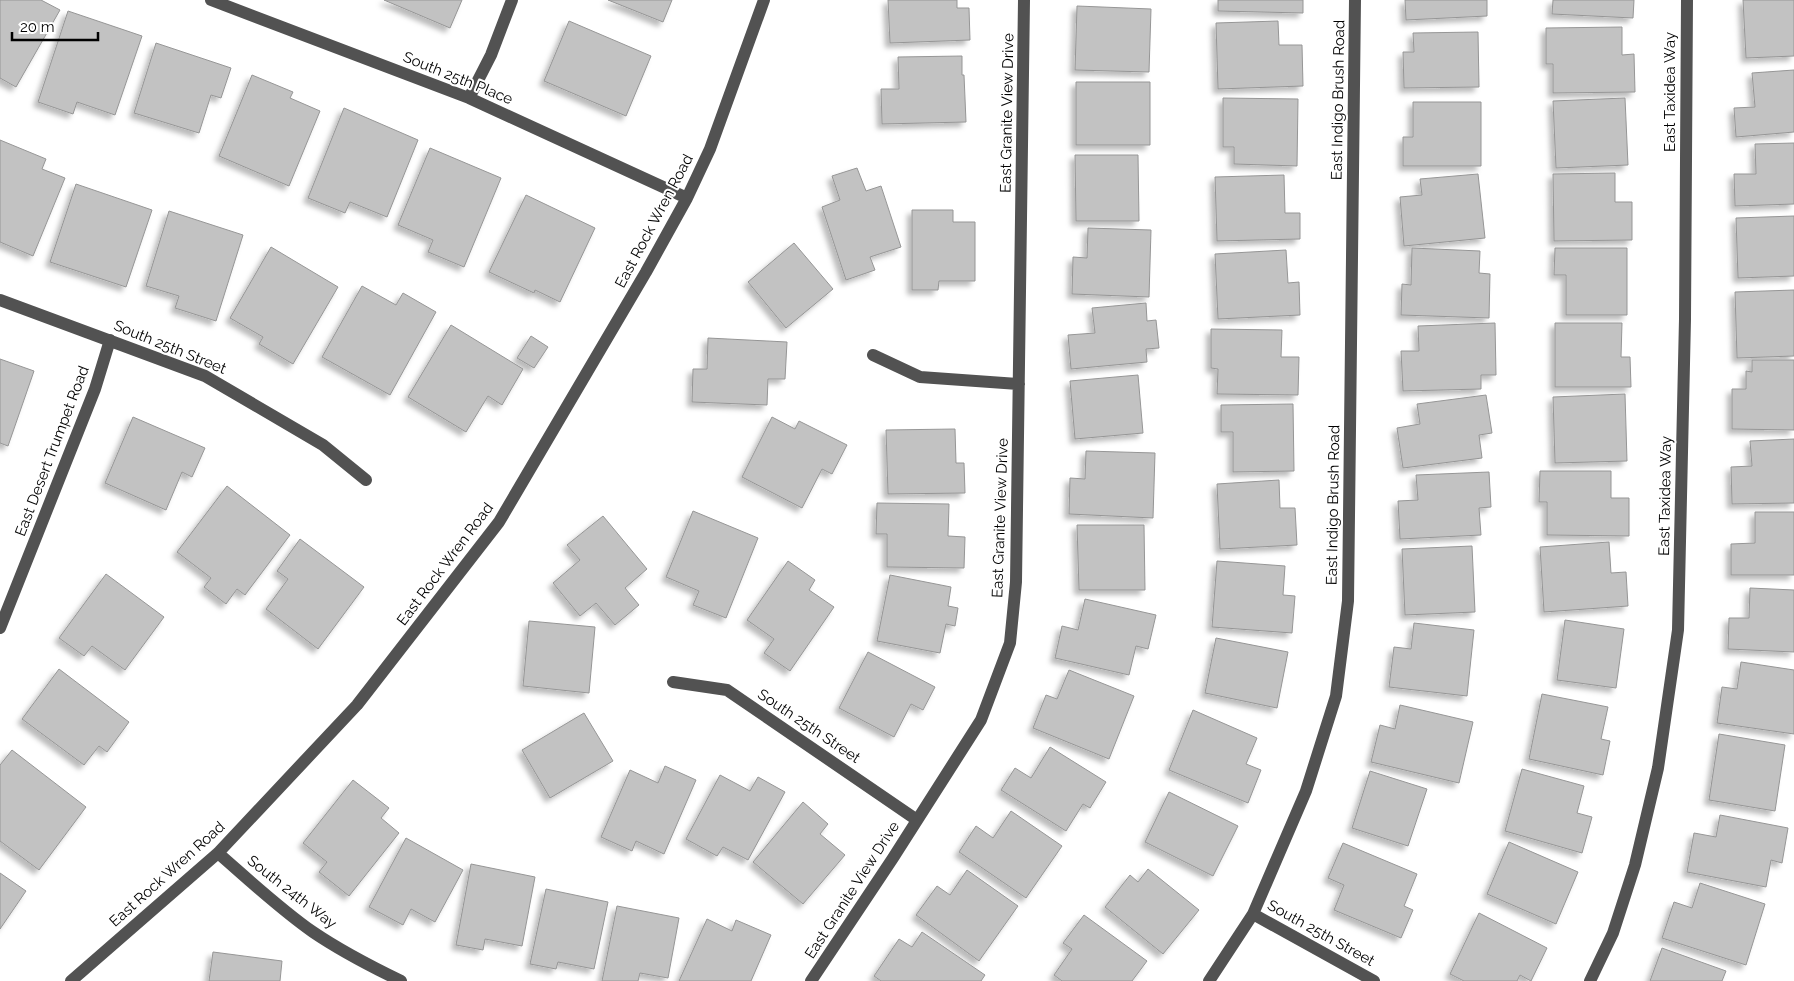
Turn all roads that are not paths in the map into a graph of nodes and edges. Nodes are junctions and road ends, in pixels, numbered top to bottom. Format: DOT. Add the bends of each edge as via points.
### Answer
graph roads {
  1 [pos="211,0"];
  2 [pos="512,0"];
  3 [pos="764,0"];
  4 [pos="1024,0"];
  5 [pos="1355,0"];
  6 [pos="1687,0"];
  7 [pos="469,98"];
  8 [pos="687,198"];
  9 [pos="0,300"];
  10 [pos="110,340"];
  11 [pos="873,354"];
  12 [pos="1019,384"];
  13 [pos="366,480"];
  14 [pos="0,628"];
  15 [pos="674,682"];
  16 [pos="917,820"];
  17 [pos="218,853"];
  18 [pos="1253,914"];
  19 [pos="71,981"];
  20 [pos="401,981"];
  21 [pos="811,981"];
  22 [pos="1209,981"];
  23 [pos="1374,981"];
  24 [pos="1590,981"];
  1 -- 7 [label="street, South 25th Place"];
  2 -- 7 [label="street" via="491,55"];
  3 -- 8 [label="street, East Rock Wren Road" via="710,149"];
  4 -- 12 [label="street, East Granite View Drive"];
  5 -- 18 [label="street, East Indigo Brush Road" via="1348,601 1336,696 1306,791"];
  6 -- 24 [label="street, East Taxidea Way" via="1685,319 1678,630 1658,768 1637,856 1613,933"];
  7 -- 8 [label="street, South 25th Place"];
  8 -- 17 [label="street, East Rock Wren Road" via="499,522 357,705"];
  9 -- 10 [label="street, South 25th Street"];
  10 -- 13 [label="street, South 25th Street" via="205,376 323,445"];
  10 -- 14 [label="street, East Desert Trumpet Road" via="95,390"];
  11 -- 12 [label="street" via="920,377"];
  12 -- 16 [label="street, East Granite View Drive" via="1016,582 1010,643 981,720"];
  15 -- 16 [label="street, South 25th Street" via="727,690"];
  16 -- 21 [label="street, East Granite View Drive"];
  17 -- 19 [label="street, East Rock Wren Road"];
  17 -- 20 [label="street, South 24th Way" via="314,932"];
  18 -- 22 [label="street, East Indigo Brush Road"];
  18 -- 23 [label="street, South 25th Street"];
}
